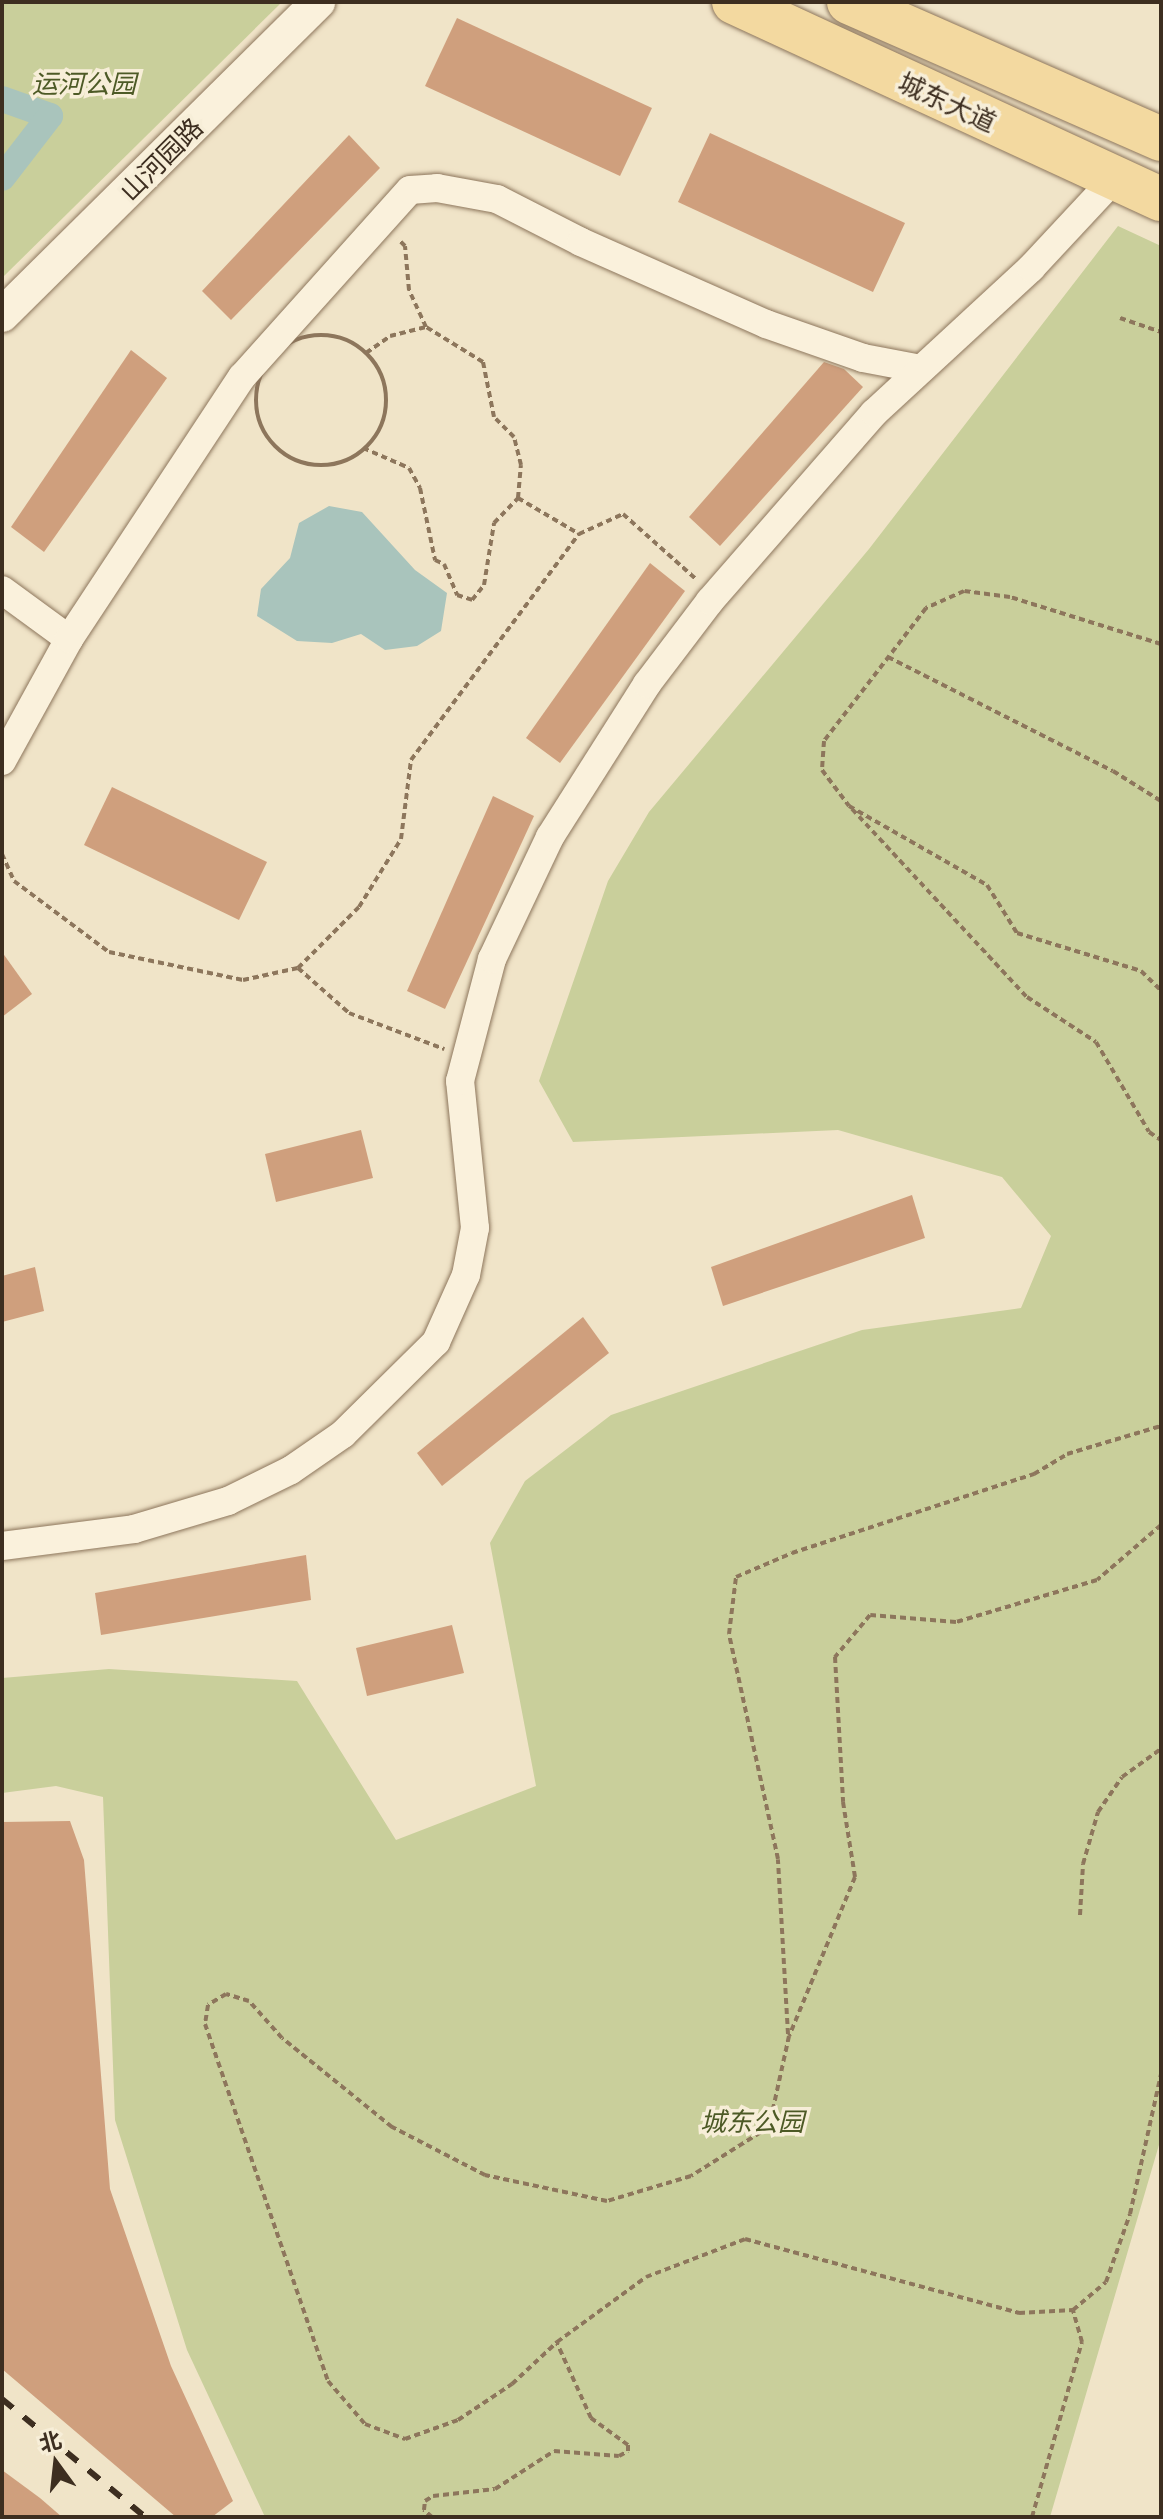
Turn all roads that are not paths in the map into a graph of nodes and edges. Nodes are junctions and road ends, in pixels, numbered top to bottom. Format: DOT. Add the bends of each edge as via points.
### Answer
graph roads {
  1 [pos="318,2"];
  2 [pos="734,2"];
  3 [pos="849,2"];
  4 [pos="1161,139"];
  5 [pos="1115,178"];
  6 [pos="1161,199"];
  7 [pos="2,315"];
  8 [pos="921,369"];
  9 [pos="2,590"];
  10 [pos="69,639"];
  11 [pos="2,761"];
  12 [pos="2,1546"];
  1 -- 7 [label="street, 山河园路"];
  2 -- 5 [label="main road, 城东大道"];
  3 -- 4 [label="main road, 城东大道"];
  5 -- 6 [label="main road, 城东大道"];
  5 -- 8 [label="street" via="1031,268"];
  8 -- 10 [label="street" via="863,358 766,324 497,199 437,188 410,190 242,377"];
  8 -- 12 [label="street" via="874,413 715,596 647,684 550,837 492,959 460,1081 475,1228 466,1275 436,1342 391,1390 304,1461 228,1501 134,1529"];
  9 -- 10 [label="street"];
  10 -- 11 [label="street"];
}
